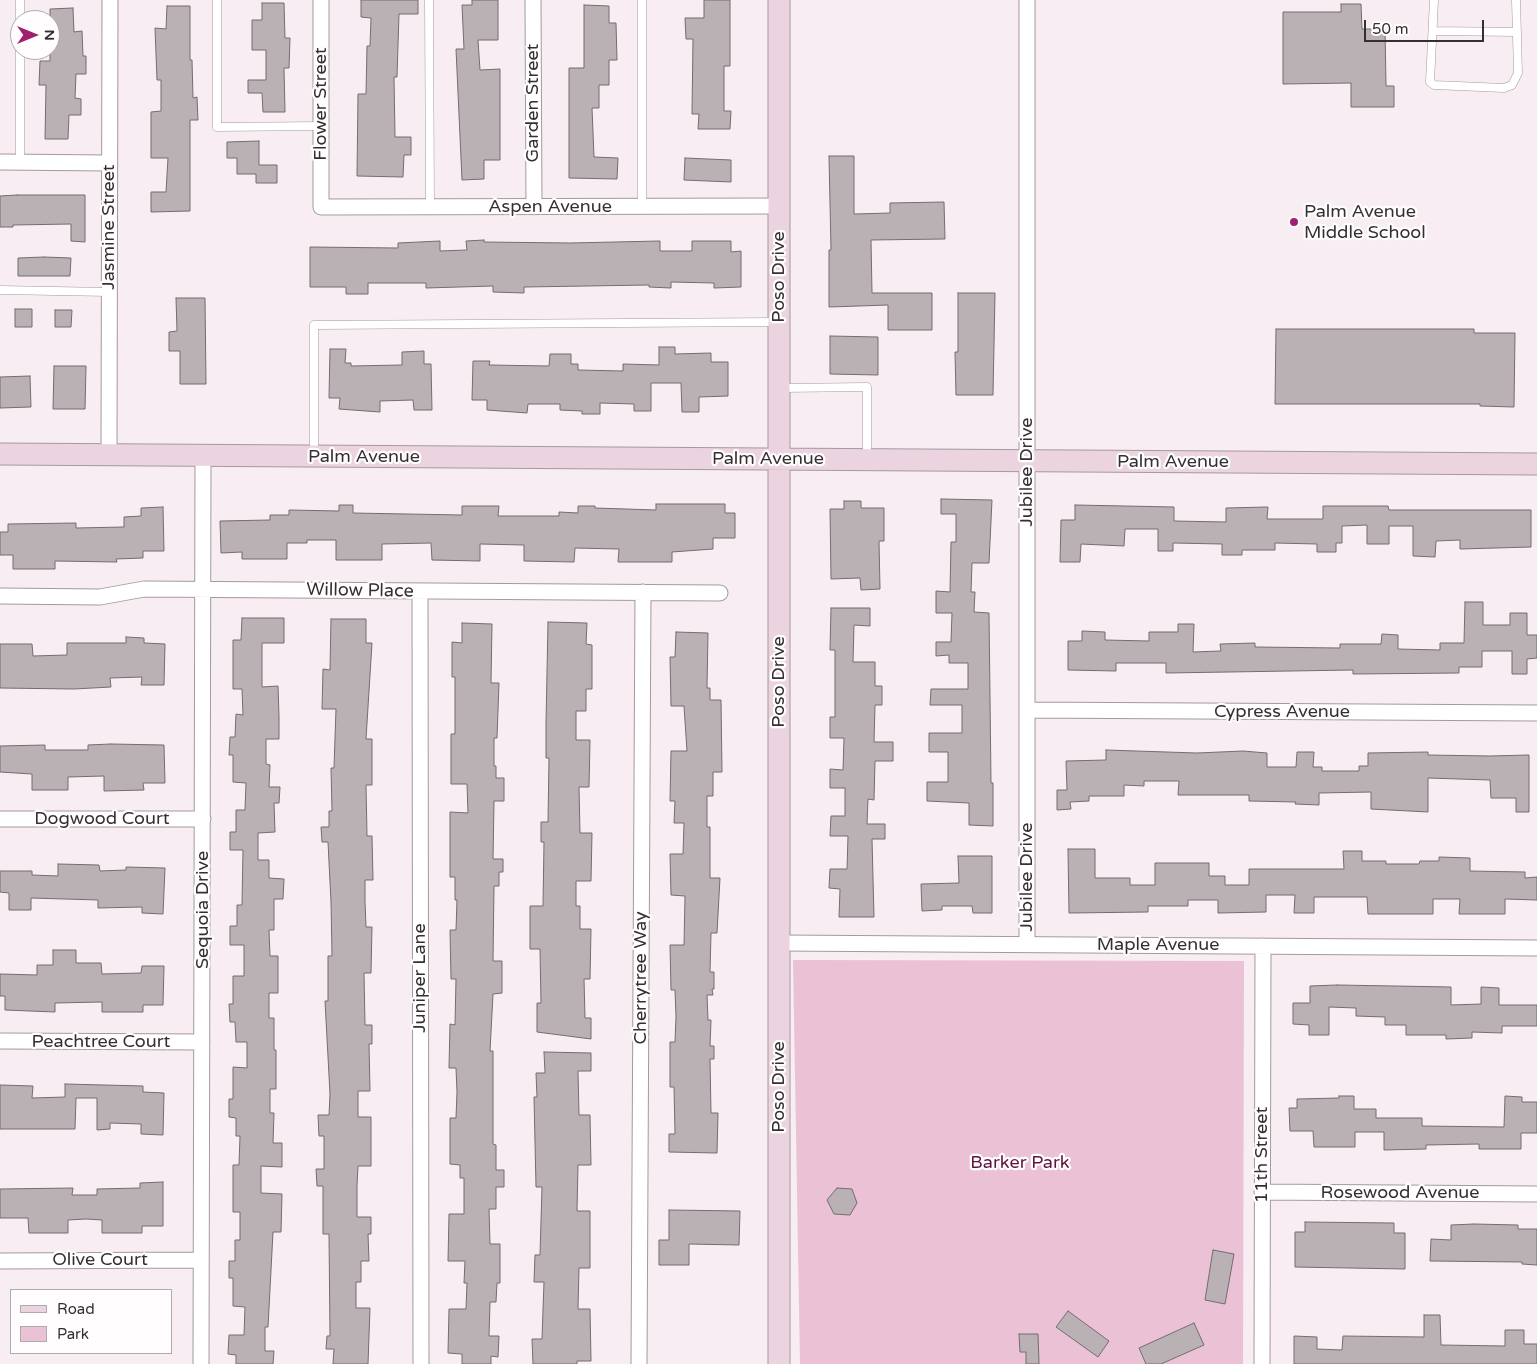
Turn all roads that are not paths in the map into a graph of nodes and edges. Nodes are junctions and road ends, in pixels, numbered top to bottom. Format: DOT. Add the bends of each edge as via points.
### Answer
graph roads {
  1 [pos="20,0"];
  2 [pos="110,0"];
  3 [pos="217,0"];
  4 [pos="321,0"];
  5 [pos="429,0"];
  6 [pos="533,0"];
  7 [pos="642,0"];
  8 [pos="779,0"];
  9 [pos="1026,0"];
  10 [pos="1434,0"];
  11 [pos="1516,0"];
  12 [pos="1433,31"];
  13 [pos="1517,32"];
  14 [pos="321,126"];
  15 [pos="0,162"];
  16 [pos="20,162"];
  17 [pos="109,163"];
  18 [pos="779,206"];
  19 [pos="321,207"];
  20 [pos="430,207"];
  21 [pos="534,207"];
  22 [pos="642,207"];
  23 [pos="0,290"];
  24 [pos="109,292"];
  25 [pos="779,322"];
  26 [pos="779,388"];
  27 [pos="0,454"];
  28 [pos="109,454"];
  29 [pos="203,456"];
  30 [pos="314,457"];
  31 [pos="779,459"];
  32 [pos="867,460"];
  33 [pos="1028,461"];
  34 [pos="1537,464"];
  35 [pos="202,589"];
  36 [pos="420,591"];
  37 [pos="642,592"];
  38 [pos="720,593"];
  39 [pos="0,596"];
  40 [pos="1027,710"];
  41 [pos="1537,714"];
  42 [pos="0,819"];
  43 [pos="203,819"];
  44 [pos="778,943"];
  45 [pos="1027,944"];
  46 [pos="1263,946"];
  47 [pos="1537,948"];
  48 [pos="0,1041"];
  49 [pos="202,1042"];
  50 [pos="1262,1192"];
  51 [pos="1537,1194"];
  52 [pos="0,1260"];
  53 [pos="201,1260"];
  54 [pos="201,1364"];
  55 [pos="421,1364"];
  56 [pos="639,1364"];
  57 [pos="778,1364"];
  58 [pos="1262,1364"];
  1 -- 16 [label="lane"];
  2 -- 17 [label="street, Jasmine Street"];
  3 -- 14 [label="lane" via="217,127"];
  4 -- 14 [label="street, Flower Street"];
  5 -- 20 [label="lane"];
  6 -- 21 [label="street, Garden Street"];
  7 -- 22 [label="lane"];
  8 -- 18 [label="main road, Poso Drive"];
  9 -- 33 [label="street, Jubilee Drive"];
  10 -- 12 [label="lane"];
  11 -- 13 [label="lane"];
  12 -- 13 [label="lane"];
  12 -- 13 [label="lane" via="1430,82 1434,85 1504,88 1512,85 1518,73"];
  14 -- 19 [label="street, Flower Street"];
  15 -- 16 [label="street"];
  16 -- 17 [label="street"];
  17 -- 24 [label="street, Jasmine Street"];
  18 -- 22 [label="street, Aspen Avenue"];
  18 -- 25 [label="main road, Poso Drive"];
  19 -- 20 [label="street, Aspen Avenue"];
  20 -- 21 [label="street, Aspen Avenue"];
  21 -- 22 [label="street, Aspen Avenue"];
  23 -- 24 [label="lane"];
  24 -- 28 [label="street, Jasmine Street"];
  25 -- 26 [label="main road, Poso Drive"];
  25 -- 30 [label="lane" via="314,325"];
  26 -- 31 [label="main road, Poso Drive"];
  26 -- 32 [label="lane" via="867,387"];
  27 -- 28 [label="main road, Palm Avenue"];
  28 -- 29 [label="main road, Palm Avenue"];
  29 -- 30 [label="main road, Palm Avenue"];
  29 -- 35 [label="street, Sequoia Drive"];
  30 -- 31 [label="main road, Palm Avenue"];
  31 -- 32 [label="main road, Palm Avenue"];
  31 -- 44 [label="main road, Poso Drive"];
  32 -- 33 [label="main road, Palm Avenue"];
  33 -- 34 [label="main road, Palm Avenue"];
  33 -- 40 [label="street, Jubilee Drive"];
  35 -- 36 [label="street, Willow Place"];
  35 -- 39 [label="street, Willow Place" via="144,589 100,597"];
  35 -- 43 [label="street, Sequoia Drive"];
  36 -- 37 [label="street, Willow Place"];
  36 -- 55 [label="street, Juniper Lane"];
  37 -- 38 [label="street, Willow Place"];
  37 -- 56 [label="street, Cherrytree Way"];
  40 -- 41 [label="street, Cypress Avenue"];
  40 -- 45 [label="street, Jubilee Drive"];
  42 -- 43 [label="street, Dogwood Court"];
  43 -- 49 [label="street, Sequoia Drive"];
  44 -- 45 [label="street, Maple Avenue"];
  44 -- 57 [label="main road, Poso Drive"];
  45 -- 46 [label="street, Maple Avenue"];
  46 -- 47 [label="street, Maple Avenue"];
  46 -- 50 [label="street, 11th Street"];
  48 -- 49 [label="street, Peachtree Court"];
  49 -- 53 [label="street, Sequoia Drive"];
  50 -- 51 [label="street, Rosewood Avenue"];
  50 -- 58 [label="street, 11th Street"];
  52 -- 53 [label="street, Olive Court"];
  53 -- 54 [label="street, Sequoia Drive"];
}
